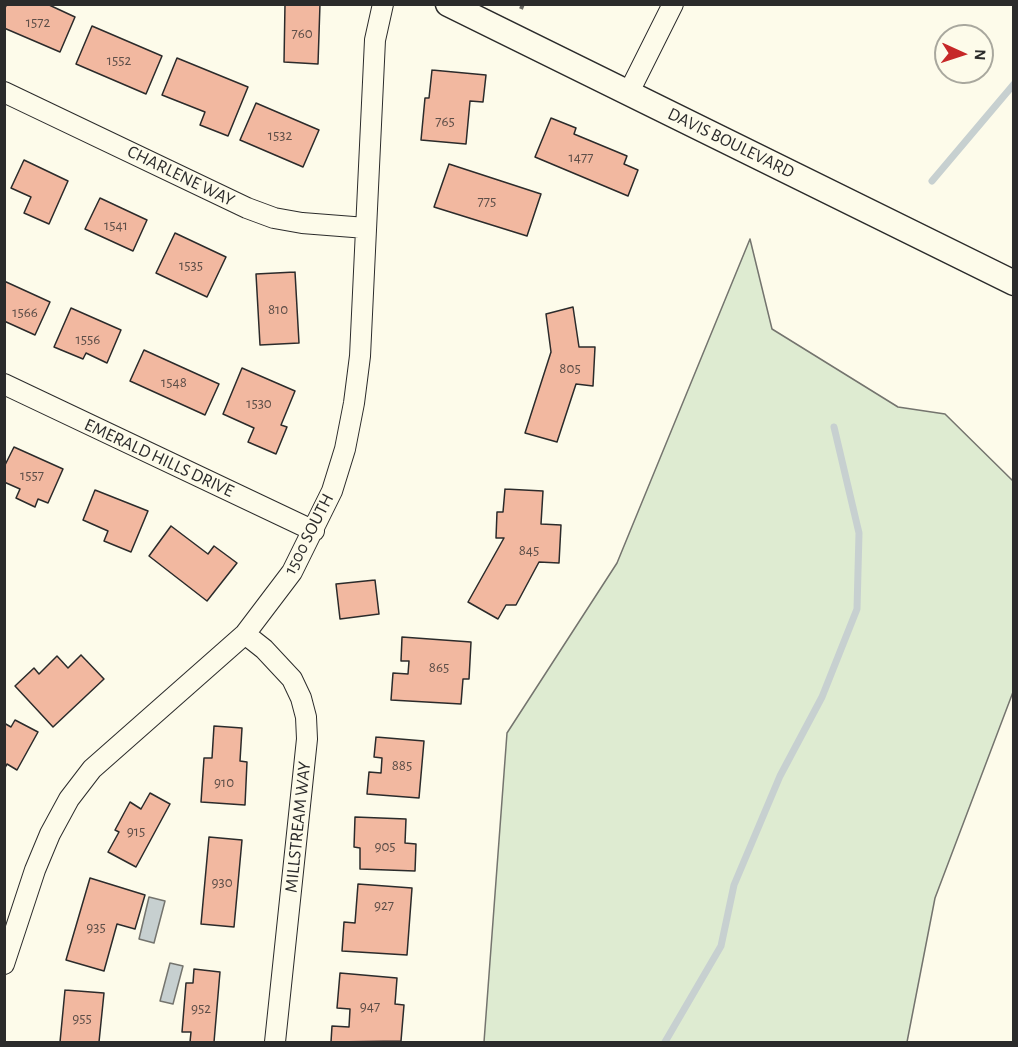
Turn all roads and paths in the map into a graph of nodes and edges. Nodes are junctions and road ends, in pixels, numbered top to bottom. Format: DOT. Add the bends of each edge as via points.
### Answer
graph roads {
  1 [pos="383,4"];
  2 [pos="448,4"];
  3 [pos="673,4"];
  4 [pos="4,92"];
  5 [pos="629,92"];
  6 [pos="366,228"];
  7 [pos="1014,282"];
  8 [pos="4,384"];
  9 [pos="314,531"];
  10 [pos="245,634"];
  11 [pos="4,964"];
  12 [pos="275,1042"];
  1 -- 6 [label="street, 1500 SOUTH" via="375,40"];
  2 -- 5 [label="street, DAVIS BOULEVARD"];
  3 -- 5 [label="street"];
  4 -- 6 [label="street, CHARLENE WAY" via="256,212 302,223"];
  5 -- 7 [label="street, DAVIS BOULEVARD"];
  6 -- 9 [label="street, 1500 SOUTH" via="354,404 332,491"];
  8 -- 9 [label="street, EMERALD HILLS DRIVE"];
  9 -- 10 [label="street, 1500 SOUTH" via="292,572"];
  10 -- 11 [label="street, 1500 SOUTH" via="92,769 69,799 35,870"];
  10 -- 12 [label="street, MILLSTREAM WAY" via="292,679 306,717 307,739"];
}
